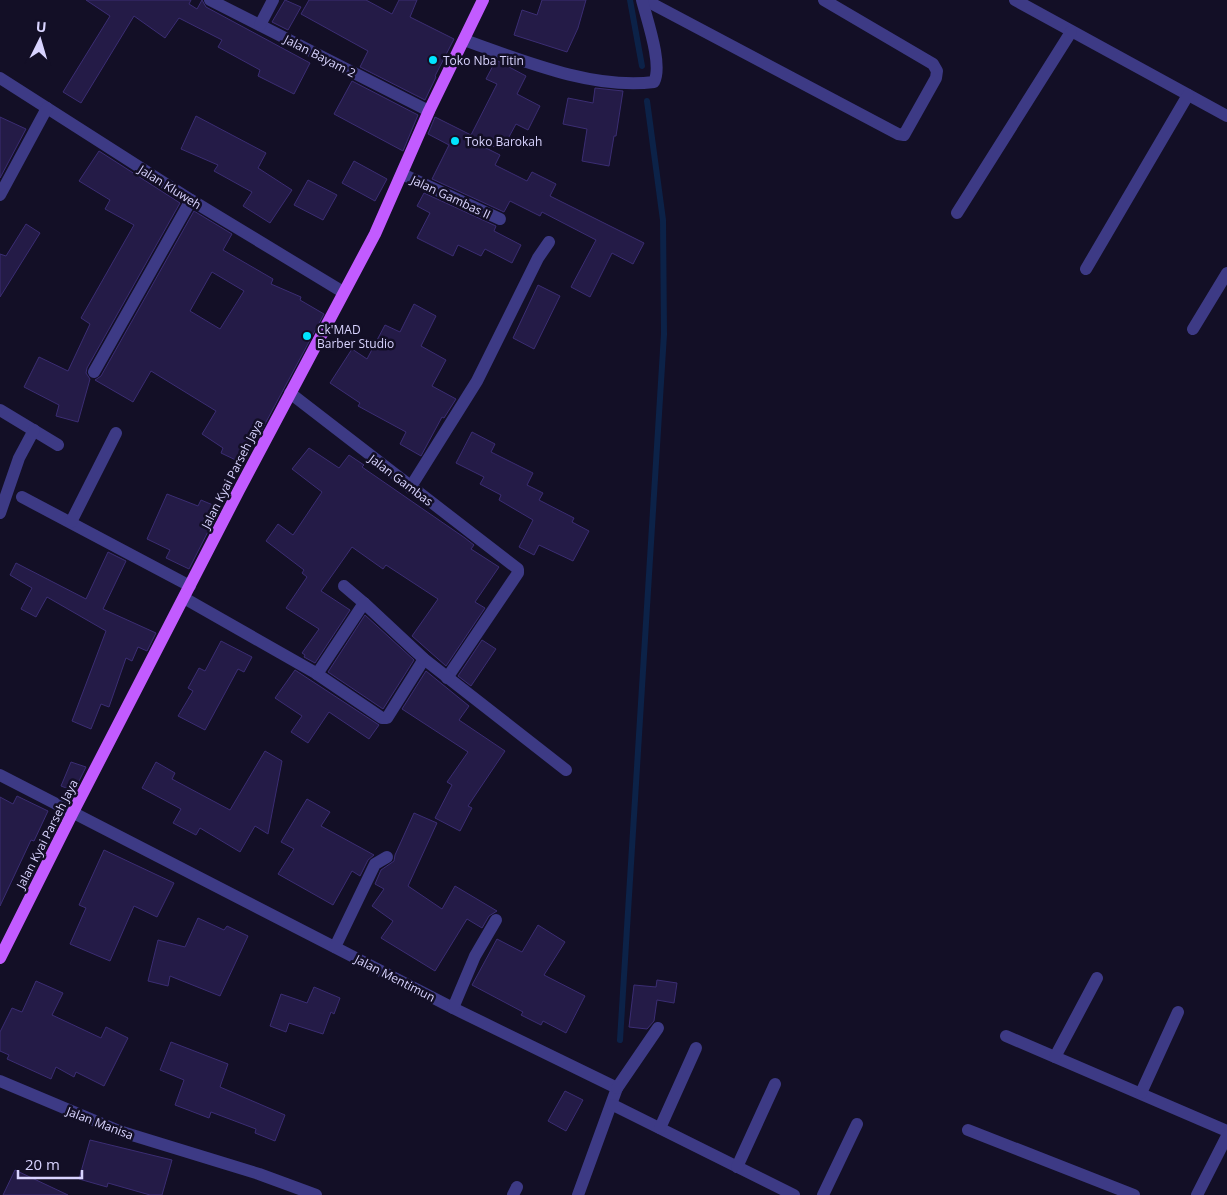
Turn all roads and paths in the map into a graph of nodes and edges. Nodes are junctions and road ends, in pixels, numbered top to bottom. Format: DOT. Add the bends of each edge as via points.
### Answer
graph roads {
  1 [pos="210,0"];
  2 [pos="273,0"];
  3 [pos="483,0"];
  4 [pos="644,0"];
  5 [pos="824,0"];
  6 [pos="1015,0"];
  7 [pos="260,26"];
  8 [pos="1071,32"];
  9 [pos="464,40"];
  10 [pos="0,78"];
  11 [pos="1188,95"];
  12 [pos="47,108"];
  13 [pos="429,111"];
  14 [pos="1227,116"];
  15 [pos="402,174"];
  16 [pos="0,195"];
  17 [pos="191,200"];
  18 [pos="957,213"];
  19 [pos="500,219"];
  20 [pos="549,242"];
  21 [pos="1086,269"];
  22 [pos="1227,273"];
  23 [pos="343,292"];
  24 [pos="1193,329"];
  25 [pos="94,372"];
  26 [pos="290,393"];
  27 [pos="0,410"];
  28 [pos="34,430"];
  29 [pos="116,433"];
  30 [pos="58,445"];
  31 [pos="410,488"];
  32 [pos="22,497"];
  33 [pos="0,514"];
  34 [pos="71,522"];
  35 [pos="190,586"];
  36 [pos="344,586"];
  37 [pos="184,598"];
  38 [pos="364,603"];
  39 [pos="424,659"];
  40 [pos="316,674"];
  41 [pos="448,678"];
  42 [pos="566,770"];
  43 [pos="0,774"];
  44 [pos="73,812"];
  45 [pos="387,857"];
  46 [pos="496,920"];
  47 [pos="335,946"];
  48 [pos="0,958"];
  49 [pos="1097,978"];
  50 [pos="453,1008"];
  51 [pos="1178,1012"];
  52 [pos="658,1028"];
  53 [pos="1006,1036"];
  54 [pos="696,1048"];
  55 [pos="1054,1057"];
  56 [pos="0,1081"];
  57 [pos="775,1084"];
  58 [pos="618,1088"];
  59 [pos="1141,1093"];
  60 [pos="613,1105"];
  61 [pos="857,1124"];
  62 [pos="660,1128"];
  63 [pos="968,1130"];
  64 [pos="1227,1131"];
  65 [pos="1227,1136"];
  66 [pos="736,1166"];
  67 [pos="316,1195"];
  68 [pos="578,1195"];
  69 [pos="794,1195"];
  70 [pos="823,1195"];
  71 [pos="1134,1195"];
  72 [pos="1197,1195"];
  1 -- 7 [label="street, Jalan Bayam 2"];
  2 -- 7 [label="street"];
  3 -- 9 [label="main road, Jalan Kyai Parseh Jaya"];
  4 -- 5 [label="street" via="904,135 936,78 933,64"];
  4 -- 9 [label="street" via="656,59 658,76 654,82 634,85 577,76"];
  6 -- 8 [label="street"];
  7 -- 13 [label="street, Jalan Bayam 2"];
  8 -- 11 [label="street"];
  8 -- 18 [label="street"];
  9 -- 13 [label="main road, Jalan Kyai Parseh Jaya"];
  10 -- 12 [label="street, Jalan Kluweh"];
  11 -- 14 [label="street"];
  11 -- 21 [label="street"];
  12 -- 16 [label="street"];
  12 -- 17 [label="street, Jalan Kluweh"];
  13 -- 15 [label="main road, Jalan Kyai Parseh Jaya"];
  15 -- 19 [label="street, Jalan Gambas II"];
  15 -- 23 [label="main road, Jalan Kyai Parseh Jaya" via="375,234"];
  17 -- 23 [label="street, Jalan Kluweh"];
  17 -- 25 [label="street"];
  20 -- 31 [label="street" via="477,381"];
  22 -- 24 [label="street"];
  23 -- 26 [label="main road, Jalan Kyai Parseh Jaya"];
  26 -- 31 [label="street, Jalan Gambas"];
  26 -- 35 [label="main road, Jalan Kyai Parseh Jaya"];
  27 -- 28 [label="street"];
  28 -- 30 [label="street"];
  28 -- 33 [label="street" via="19,458"];
  29 -- 34 [label="street"];
  31 -- 41 [label="street, Jalan Gambas" via="514,565 518,573"];
  32 -- 34 [label="street"];
  34 -- 35 [label="street"];
  35 -- 37 [label="main road, Jalan Kyai Parseh Jaya"];
  36 -- 38 [label="street"];
  37 -- 40 [label="street"];
  37 -- 44 [label="main road, Jalan Kyai Parseh Jaya"];
  38 -- 39 [label="street"];
  38 -- 40 [label="street"];
  39 -- 40 [label="street" via="384,719"];
  39 -- 41 [label="street"];
  41 -- 42 [label="street"];
  43 -- 44 [label="street, Jalan Mentimun"];
  44 -- 47 [label="street, Jalan Mentimun"];
  44 -- 48 [label="main road, Jalan Kyai Parseh Jaya"];
  45 -- 47 [label="street" via="375,864"];
  46 -- 50 [label="street" via="475,956"];
  47 -- 50 [label="street, Jalan Mentimun"];
  49 -- 55 [label="street"];
  50 -- 58 [label="street, Jalan Mentimun"];
  51 -- 59 [label="street"];
  52 -- 58 [label="street"];
  53 -- 55 [label="street"];
  54 -- 62 [label="street"];
  55 -- 59 [label="street"];
  56 -- 67 [label="street, Jalan Manisa" via="101,1124"];
  57 -- 66 [label="street"];
  58 -- 60 [label="street"];
  59 -- 64 [label="street"];
  60 -- 62 [label="street"];
  60 -- 68 [label="street"];
  61 -- 70 [label="street"];
  62 -- 66 [label="street"];
  63 -- 71 [label="street"];
  65 -- 72 [label="street"];
  66 -- 69 [label="street"];
}
